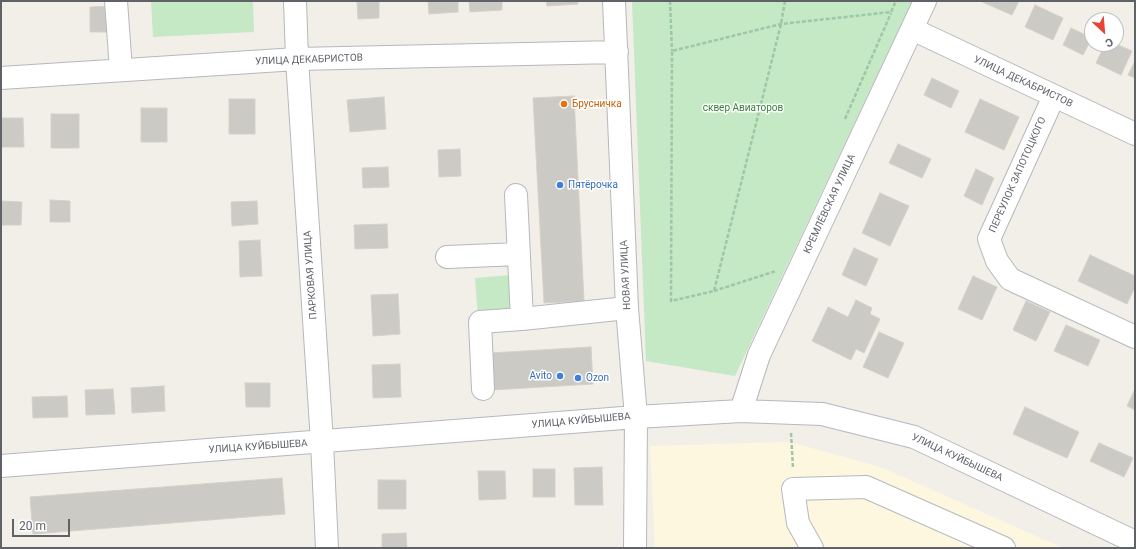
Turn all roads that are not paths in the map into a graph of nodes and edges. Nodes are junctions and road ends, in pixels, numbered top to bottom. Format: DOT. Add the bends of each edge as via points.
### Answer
graph roads {
  1 [pos="116,1"];
  2 [pos="295,1"];
  3 [pos="614,1"];
  4 [pos="925,1"];
  5 [pos="912,29"];
  6 [pos="616,52"];
  7 [pos="296,59"];
  8 [pos="121,70"];
  9 [pos="1,78"];
  10 [pos="1054,96"];
  11 [pos="1135,134"];
  12 [pos="516,195"];
  13 [pos="519,254"];
  14 [pos="447,257"];
  15 [pos="628,308"];
  16 [pos="522,319"];
  17 [pos="1135,337"];
  18 [pos="483,389"];
  19 [pos="741,411"];
  20 [pos="636,417"];
  21 [pos="322,442"];
  22 [pos="1,466"];
  23 [pos="1135,542"];
  24 [pos="327,548"];
  25 [pos="635,548"];
  26 [pos="812,548"];
  27 [pos="1004,548"];
  1 -- 8 [label="street"];
  2 -- 7 [label="street, ПАРКОВАЯ УЛИЦА"];
  3 -- 6 [label="street, НОВАЯ УЛИЦА"];
  4 -- 5 [label="street, КРЕМЛЁВСКАЯ УЛИЦА"];
  5 -- 10 [label="street, УЛИЦА ДЕКАБРИСТОВ"];
  5 -- 19 [label="street, КРЕМЛЁВСКАЯ УЛИЦА" via="759,355"];
  6 -- 7 [label="street, УЛИЦА ДЕКАБРИСТОВ"];
  6 -- 15 [label="street, НОВАЯ УЛИЦА"];
  7 -- 8 [label="street, УЛИЦА ДЕКАБРИСТОВ"];
  7 -- 21 [label="street, ПАРКОВАЯ УЛИЦА"];
  8 -- 9 [label="street, УЛИЦА ДЕКАБРИСТОВ"];
  10 -- 11 [label="street, УЛИЦА ДЕКАБРИСТОВ"];
  10 -- 17 [label="street, ПЕРЕУЛОК ЗАПОТОЦКОГО" via="989,239 997,261 1010,279"];
  12 -- 13 [label="street"];
  13 -- 14 [label="street"];
  13 -- 16 [label="street"];
  15 -- 16 [label="street"];
  15 -- 20 [label="street, НОВАЯ УЛИЦА"];
  16 -- 18 [label="street" via="480,322"];
  19 -- 20 [label="street, УЛИЦА КУЙБЫШЕВА"];
  19 -- 23 [label="street, УЛИЦА КУЙБЫШЕВА" via="822,414 914,437"];
  20 -- 21 [label="street, УЛИЦА КУЙБЫШЕВА"];
  20 -- 25 [label="street, НОВАЯ УЛИЦА"];
  21 -- 22 [label="street, УЛИЦА КУЙБЫШЕВА"];
  21 -- 24 [label="street, ПАРКОВАЯ УЛИЦА"];
  26 -- 27 [label="street" via="798,523 793,489 866,487"];
}
